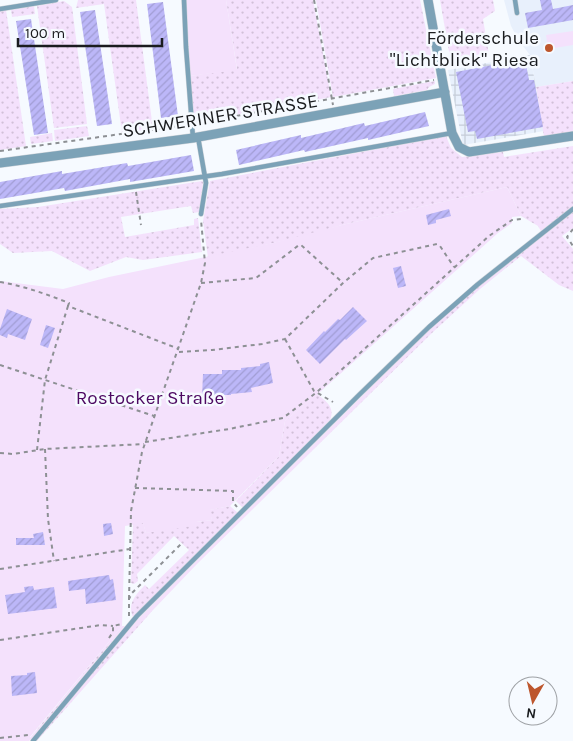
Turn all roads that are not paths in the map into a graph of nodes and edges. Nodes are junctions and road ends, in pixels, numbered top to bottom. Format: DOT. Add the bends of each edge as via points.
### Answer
graph roads {
  1 [pos="56,0"];
  2 [pos="184,0"];
  3 [pos="428,0"];
  4 [pos="515,0"];
  5 [pos="0,8"];
  6 [pos="517,13"];
  7 [pos="445,92"];
  8 [pos="452,133"];
  9 [pos="573,136"];
  10 [pos="195,138"];
  11 [pos="0,163"];
  12 [pos="206,176"];
  13 [pos="0,206"];
  14 [pos="573,209"];
  15 [pos="201,214"];
  16 [pos="33,741"];
  1 -- 5 [label="lane"];
  2 -- 10 [label="lane" via="191,124"];
  3 -- 7 [label="street"];
  4 -- 6 [label="lane"];
  7 -- 8 [label="street"];
  7 -- 10 [label="street, SCHWERINER STRASSE"];
  8 -- 9 [label="street" via="456,143 469,152"];
  8 -- 12 [label="lane"];
  10 -- 11 [label="street, SCHWERINER STRASSE"];
  10 -- 12 [label="lane"];
  12 -- 13 [label="lane"];
  12 -- 15 [label="lane"];
  14 -- 16 [label="lane" via="476,285 429,327 132,622"];
}
